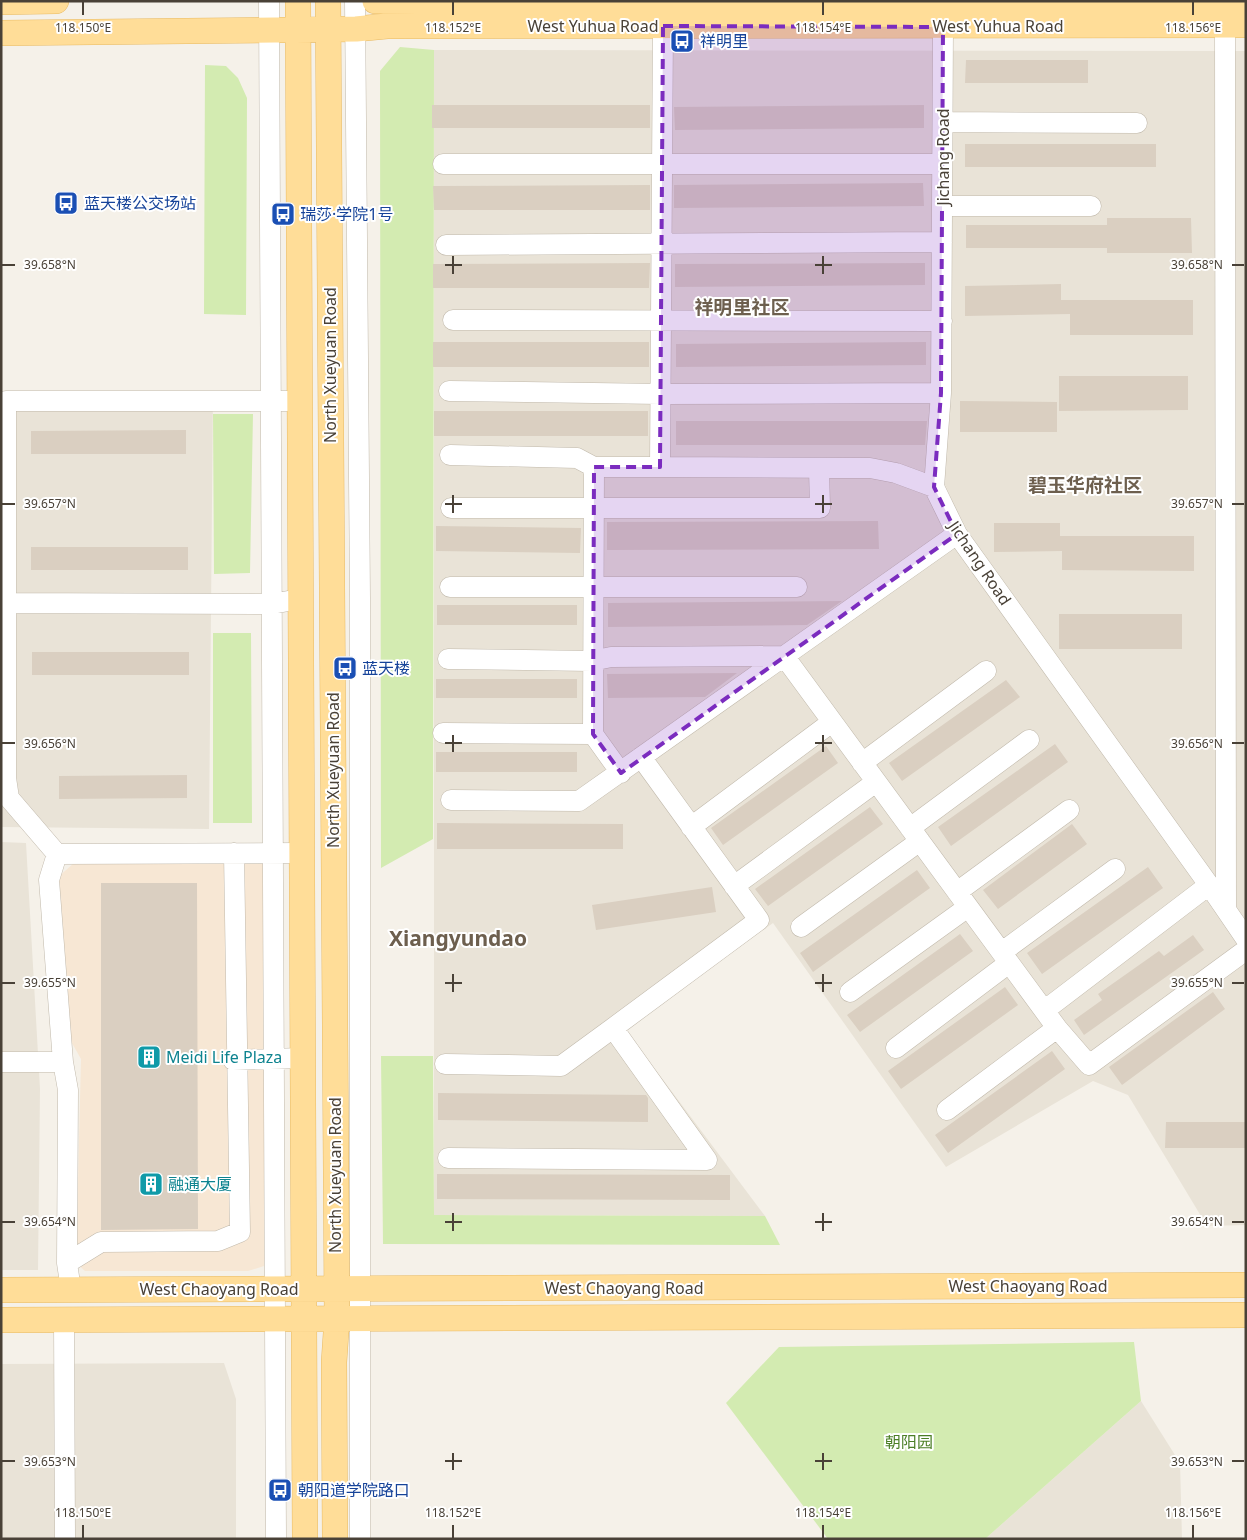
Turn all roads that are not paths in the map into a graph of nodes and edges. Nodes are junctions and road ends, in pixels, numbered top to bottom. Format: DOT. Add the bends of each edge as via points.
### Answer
graph roads {
  1 [pos="56,1"];
  2 [pos="269,1"];
  3 [pos="298,1"];
  4 [pos="328,1"];
  5 [pos="355,1"];
  6 [pos="374,1"];
  7 [pos="1,2"];
  8 [pos="605,2"];
  9 [pos="1006,2"];
  10 [pos="1246,2"];
  11 [pos="808,10"];
  12 [pos="1235,25"];
  13 [pos="663,26"];
  14 [pos="943,27"];
  15 [pos="329,29"];
  16 [pos="356,29"];
  17 [pos="269,30"];
  18 [pos="298,30"];
  19 [pos="1,33"];
  20 [pos="943,122"];
  21 [pos="1137,123"];
  22 [pos="444,164"];
  23 [pos="662,164"];
  24 [pos="942,164"];
  25 [pos="942,206"];
  26 [pos="1091,206"];
  27 [pos="942,242"];
  28 [pos="446,245"];
  29 [pos="662,245"];
  30 [pos="452,320"];
  31 [pos="661,320"];
  32 [pos="942,321"];
  33 [pos="449,391"];
  34 [pos="941,393"];
  35 [pos="661,394"];
  36 [pos="299,401"];
  37 [pos="270,403"];
  38 [pos="450,455"];
  39 [pos="594,467"];
  40 [pos="660,467"];
  41 [pos="819,468"];
  42 [pos="934,487"];
  43 [pos="451,508"];
  44 [pos="593,508"];
  45 [pos="957,534"];
  46 [pos="450,587"];
  47 [pos="592,587"];
  48 [pos="797,587"];
  49 [pos="360,597"];
  50 [pos="299,599"];
  51 [pos="332,600"];
  52 [pos="4,603"];
  53 [pos="272,604"];
  54 [pos="784,656"];
  55 [pos="448,659"];
  56 [pos="592,661"];
  57 [pos="986,671"];
  58 [pos="832,722"];
  59 [pos="443,733"];
  60 [pos="593,734"];
  61 [pos="1029,740"];
  62 [pos="641,757"];
  63 [pos="862,763"];
  64 [pos="621,773"];
  65 [pos="876,782"];
  66 [pos="451,800"];
  67 [pos="1069,810"];
  68 [pos="691,827"];
  69 [pos="915,835"];
  70 [pos="232,853"];
  71 [pos="273,853"];
  72 [pos="301,853"];
  73 [pos="57,854"];
  74 [pos="1115,869"];
  75 [pos="1209,885"];
  76 [pos="734,886"];
  77 [pos="963,899"];
  78 [pos="1226,910"];
  79 [pos="801,927"];
  80 [pos="1246,939"];
  81 [pos="1246,950"];
  82 [pos="1006,957"];
  83 [pos="850,992"];
  84 [pos="1046,1010"];
  85 [pos="613,1028"];
  86 [pos="1058,1028"];
  87 [pos="896,1048"];
  88 [pos="302,1058"];
  89 [pos="274,1059"];
  90 [pos="235,1060"];
  91 [pos="1,1062"];
  92 [pos="63,1062"];
  93 [pos="445,1064"];
  94 [pos="947,1110"];
  95 [pos="448,1158"];
  96 [pos="67,1262"];
  97 [pos="1246,1285"];
  98 [pos="275,1289"];
  99 [pos="305,1289"];
  100 [pos="348,1289"];
  101 [pos="1,1290"];
  102 [pos="70,1290"];
  103 [pos="1246,1315"];
  104 [pos="304,1318"];
  105 [pos="348,1318"];
  106 [pos="275,1319"];
  107 [pos="1,1320"];
  108 [pos="67,1320"];
  109 [pos="70,1538"];
  110 [pos="276,1539"];
  111 [pos="304,1539"];
  112 [pos="335,1539"];
  113 [pos="360,1539"];
  1 -- 7 [label="main road"];
  2 -- 17 [label="street"];
  3 -- 18 [label="main road, North Xueyuan Road"];
  4 -- 15 [label="main road, North Xueyuan Road"];
  5 -- 16 [label="street"];
  6 -- 8 [label="main road, West Yuhua Road"];
  8 -- 11 [label="main road, West Yuhua Road"];
  9 -- 10 [label="main road, West Yuhua Road"];
  9 -- 11 [label="main road, West Yuhua Road"];
  11 -- 13 [label="main road, West Yuhua Road"];
  11 -- 14 [label="main road, West Yuhua Road"];
  12 -- 14 [label="main road, West Yuhua Road"];
  12 -- 78 [label="street"];
  13 -- 16 [label="main road, West Yuhua Road" via="386,26"];
  13 -- 23 [label="street"];
  14 -- 20 [label="street, Jichang Road"];
  15 -- 16 [label="main road, West Yuhua Road"];
  15 -- 18 [label="main road, West Yuhua Road"];
  15 -- 51 [label="main road, North Xueyuan Road"];
  16 -- 49 [label="street"];
  17 -- 18 [label="main road, West Yuhua Road"];
  17 -- 19 [label="main road, West Yuhua Road"];
  17 -- 37 [label="street"];
  18 -- 36 [label="main road, North Xueyuan Road"];
  20 -- 21 [label="street"];
  20 -- 24 [label="street, Jichang Road"];
  22 -- 23 [label="street"];
  23 -- 24 [label="street"];
  23 -- 29 [label="street"];
  24 -- 25 [label="street, Jichang Road"];
  25 -- 26 [label="street"];
  25 -- 27 [label="street, Jichang Road"];
  27 -- 29 [label="street"];
  27 -- 32 [label="street, Jichang Road"];
  28 -- 29 [label="street"];
  29 -- 31 [label="street"];
  30 -- 31 [label="street"];
  31 -- 32 [label="street"];
  31 -- 35 [label="street"];
  32 -- 34 [label="street, Jichang Road"];
  33 -- 35 [label="street"];
  34 -- 35 [label="street"];
  34 -- 42 [label="street, Jichang Road"];
  35 -- 40 [label="street"];
  36 -- 37 [label="street"];
  36 -- 50 [label="main road, North Xueyuan Road"];
  37 -- 52 [label="street" via="6,401"];
  37 -- 53 [label="street"];
  38 -- 39 [label="street" via="576,458"];
  39 -- 40 [label="street"];
  39 -- 44 [label="street"];
  40 -- 41 [label="street"];
  41 -- 42 [label="street" via="870,468"];
  41 -- 44 [label="street" via="820,508"];
  42 -- 45 [label="street, Jichang Road"];
  43 -- 44 [label="street"];
  44 -- 47 [label="street"];
  45 -- 54 [label="street"];
  45 -- 75 [label="street, Jichang Road"];
  46 -- 47 [label="street"];
  47 -- 48 [label="street"];
  47 -- 56 [label="street"];
  49 -- 51 [label="street"];
  49 -- 100 [label="street" via="361,1239"];
  50 -- 51 [label="main road"];
  50 -- 53 [label="street"];
  50 -- 72 [label="main road, North Xueyuan Road"];
  51 -- 100 [label="main road, North Xueyuan Road"];
  52 -- 53 [label="street"];
  52 -- 73 [label="street" via="6,778 10,798"];
  53 -- 71 [label="street"];
  54 -- 56 [label="street" via="611,656"];
  54 -- 58 [label="street"];
  54 -- 62 [label="street"];
  55 -- 56 [label="street"];
  56 -- 60 [label="street"];
  57 -- 63 [label="street"];
  58 -- 63 [label="street"];
  58 -- 68 [label="street"];
  59 -- 60 [label="street"];
  60 -- 64 [label="street"];
  61 -- 69 [label="street"];
  62 -- 64 [label="street"];
  62 -- 68 [label="street"];
  63 -- 65 [label="street"];
  64 -- 66 [label="street" via="579,801"];
  65 -- 69 [label="street"];
  65 -- 76 [label="street"];
  67 -- 77 [label="street"];
  68 -- 76 [label="street"];
  69 -- 77 [label="street"];
  69 -- 79 [label="street"];
  70 -- 71 [label="street"];
  70 -- 73 [label="street"];
  70 -- 90 [label="street"];
  71 -- 72 [label="street"];
  71 -- 89 [label="street"];
  72 -- 88 [label="main road, North Xueyuan Road"];
  73 -- 92 [label="street" via="50,880"];
  74 -- 82 [label="street"];
  75 -- 78 [label="street, Jichang Road"];
  75 -- 84 [label="street"];
  76 -- 85 [label="street" via="759,920"];
  77 -- 82 [label="street"];
  77 -- 83 [label="street"];
  78 -- 80 [label="street, Jichang Road"];
  81 -- 86 [label="street" via="1090,1065"];
  82 -- 84 [label="street"];
  82 -- 87 [label="street"];
  84 -- 86 [label="street"];
  85 -- 93 [label="street" via="561,1066"];
  85 -- 95 [label="street" via="708,1160"];
  86 -- 94 [label="street"];
  88 -- 89 [label="street"];
  88 -- 99 [label="main road, North Xueyuan Road"];
  89 -- 90 [label="street"];
  89 -- 98 [label="street"];
  90 -- 96 [label="street" via="235,1234 218,1242 101,1242"];
  91 -- 92 [label="street"];
  92 -- 96 [label="street" via="68,1090"];
  96 -- 102 [label="street"];
  97 -- 100 [label="main road, West Chaoyang Road"];
  98 -- 99 [label="main road, West Chaoyang Road"];
  98 -- 102 [label="main road, West Chaoyang Road"];
  98 -- 106 [label="street"];
  99 -- 100 [label="main road, West Chaoyang Road"];
  99 -- 104 [label="main road, North Xueyuan Road"];
  100 -- 105 [label="main road, North Xueyuan Road"];
  101 -- 102 [label="main road, West Chaoyang Road"];
  103 -- 105 [label="main road, West Chaoyang Road"];
  104 -- 105 [label="main road, West Chaoyang Road"];
  104 -- 106 [label="main road, West Chaoyang Road"];
  104 -- 111 [label="main road, North Xueyuan Road"];
  105 -- 112 [label="main road, North Xueyuan Road" via="334,1362"];
  105 -- 113 [label="street"];
  106 -- 108 [label="main road, West Chaoyang Road"];
  106 -- 110 [label="street"];
  107 -- 108 [label="main road, West Chaoyang Road"];
  108 -- 109 [label="street"];
}
